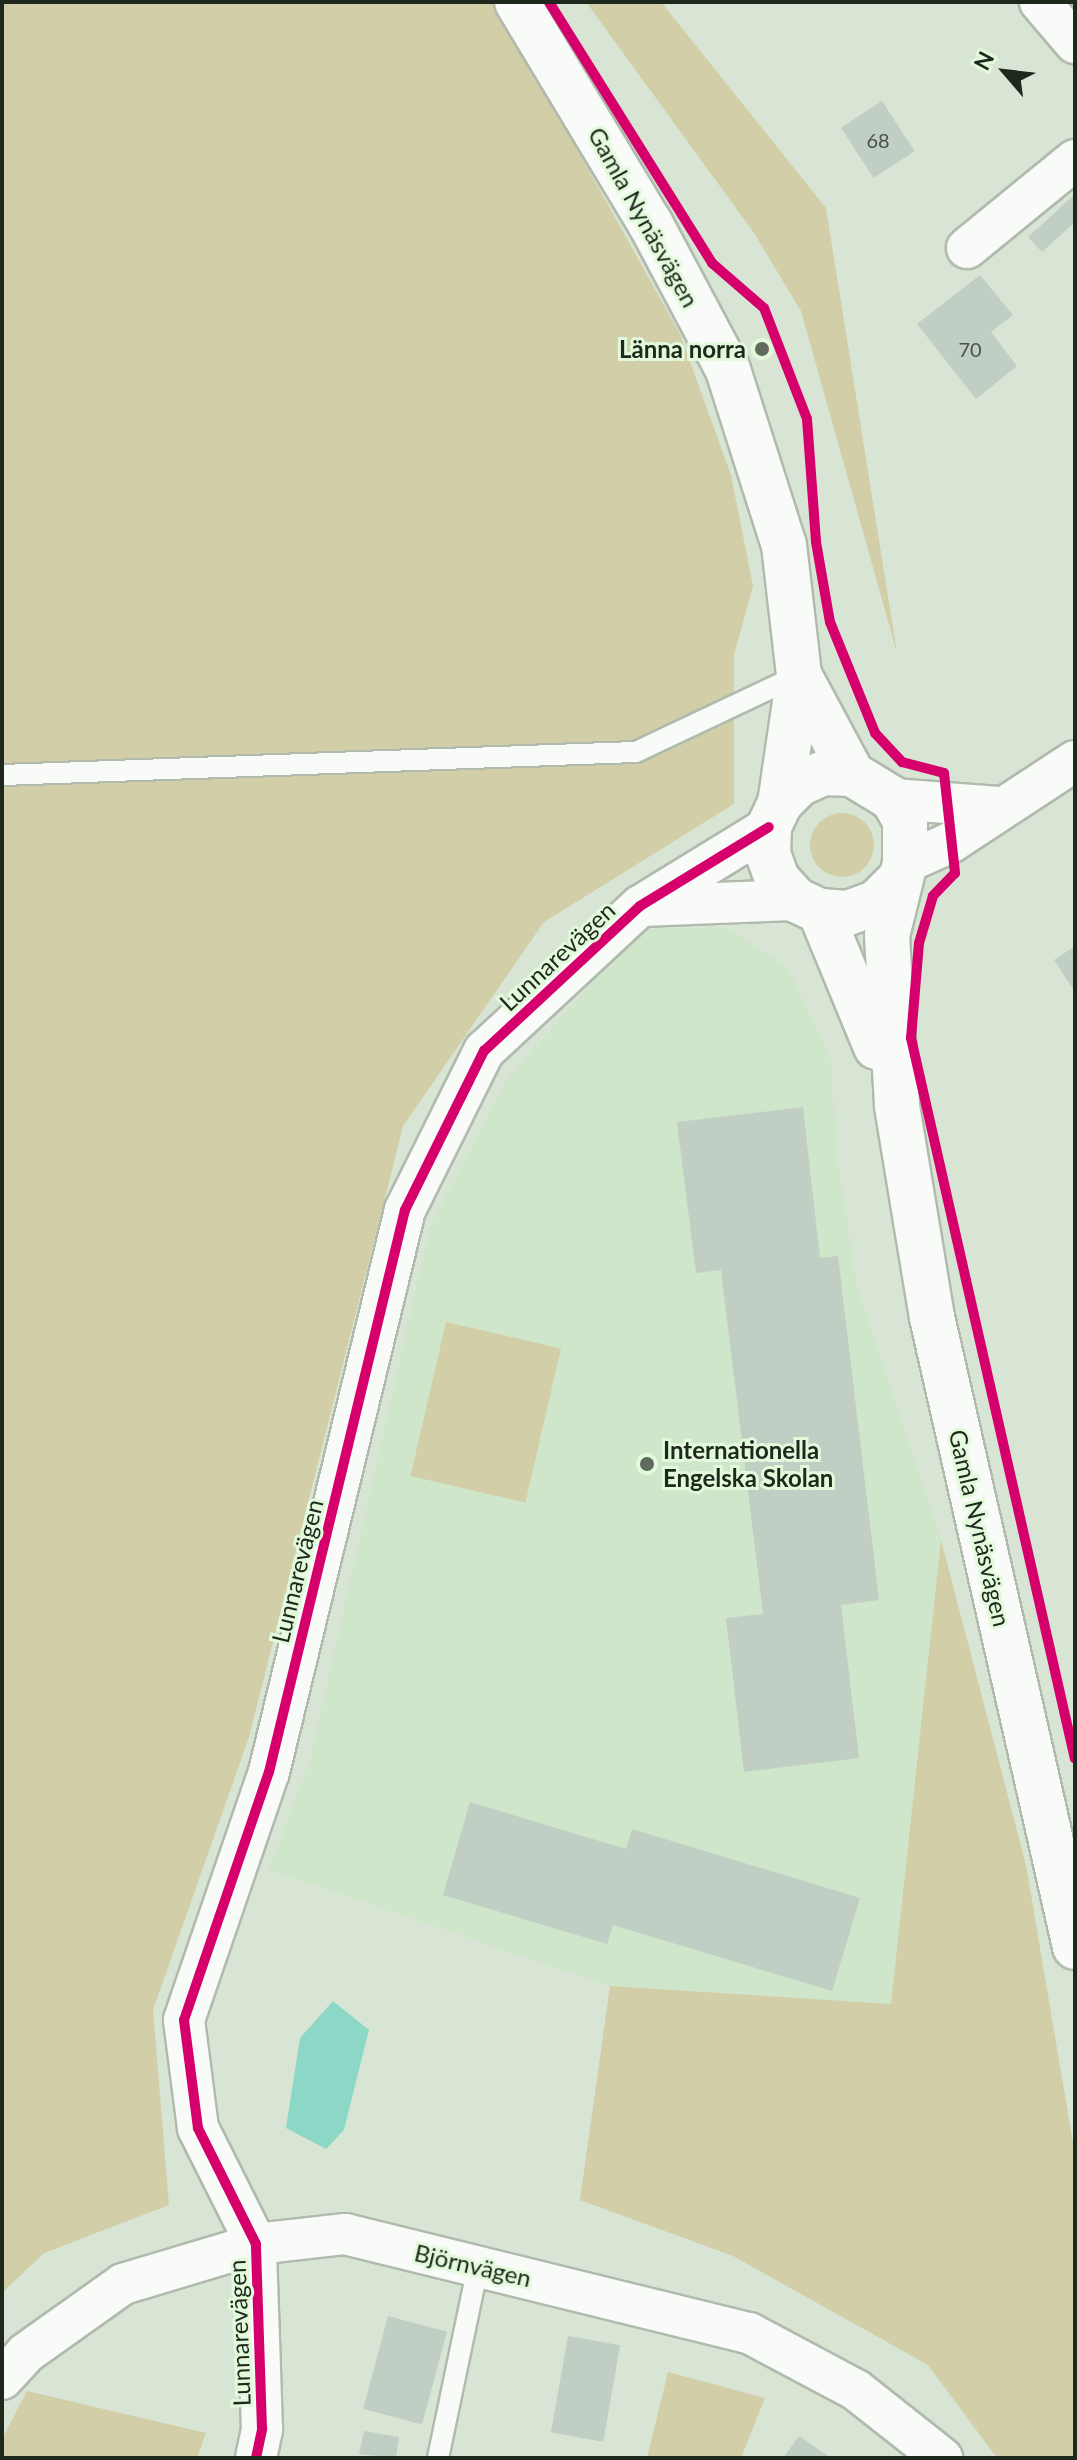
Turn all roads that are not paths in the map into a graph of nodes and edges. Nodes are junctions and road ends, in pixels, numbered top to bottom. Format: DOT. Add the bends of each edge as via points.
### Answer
graph roads {
  1 [pos="517,2"];
  2 [pos="1040,2"];
  3 [pos="1075,43"];
  4 [pos="1075,160"];
  5 [pos="967,248"];
  6 [pos="799,675"];
  7 [pos="852,774"];
  8 [pos="1070,774"];
  9 [pos="2,775"];
  10 [pos="893,799"];
  11 [pos="999,807"];
  12 [pos="775,815"];
  13 [pos="901,873"];
  14 [pos="640,906"];
  15 [pos="808,906"];
  16 [pos="897,1106"];
  17 [pos="1075,1947"];
  18 [pos="256,2244"];
  19 [pos="478,2266"];
  20 [pos="2,2379"];
  21 [pos="256,2458"];
  22 [pos="438,2458"];
  23 [pos="942,2458"];
  1 -- 6 [label="street, Gamla Nynäsvägen" via="650,223 728,370 784,545"];
  2 -- 3 [label="street"];
  4 -- 5 [label="street"];
  6 -- 7 [label="street, Gamla Nynäsvägen"];
  6 -- 9 [label="lane" via="636,752"];
  6 -- 12 [label="street, Gamla Nynäsvägen"];
  7 -- 10 [label="street"];
  7 -- 12 [label="street" via="824,773 799,784"];
  8 -- 11 [label="street"];
  10 -- 11 [label="street"];
  10 -- 13 [label="street, Gamla Nynäsvägen" via="905,821"];
  11 -- 13 [label="street"];
  12 -- 14 [label="street, Lunnarevägen"];
  12 -- 15 [label="street, Gamla Nynäsvägen" via="773,867"];
  13 -- 15 [label="street" via="876,903 848,913"];
  13 -- 16 [label="street, Gamla Nynäsvägen" via="887,936 887,1013"];
  14 -- 15 [label="street, Lunnarevägen"];
  14 -- 18 [label="street, Lunnarevägen" via="484,1051 405,1210 269,1772 184,2020 198,2128"];
  15 -- 16 [label="street, Gamla Nynäsvägen"];
  16 -- 17 [label="street, Gamla Nynäsvägen" via="932,1317"];
  18 -- 19 [label="street, Björnvägen" via="345,2234"];
  18 -- 20 [label="street, Björnvägen" via="123,2284 26,2353"];
  18 -- 21 [label="street, Lunnarevägen" via="262,2429"];
  19 -- 22 [label="lane"];
  19 -- 23 [label="street, Björnvägen" via="749,2333 856,2390"];
}
